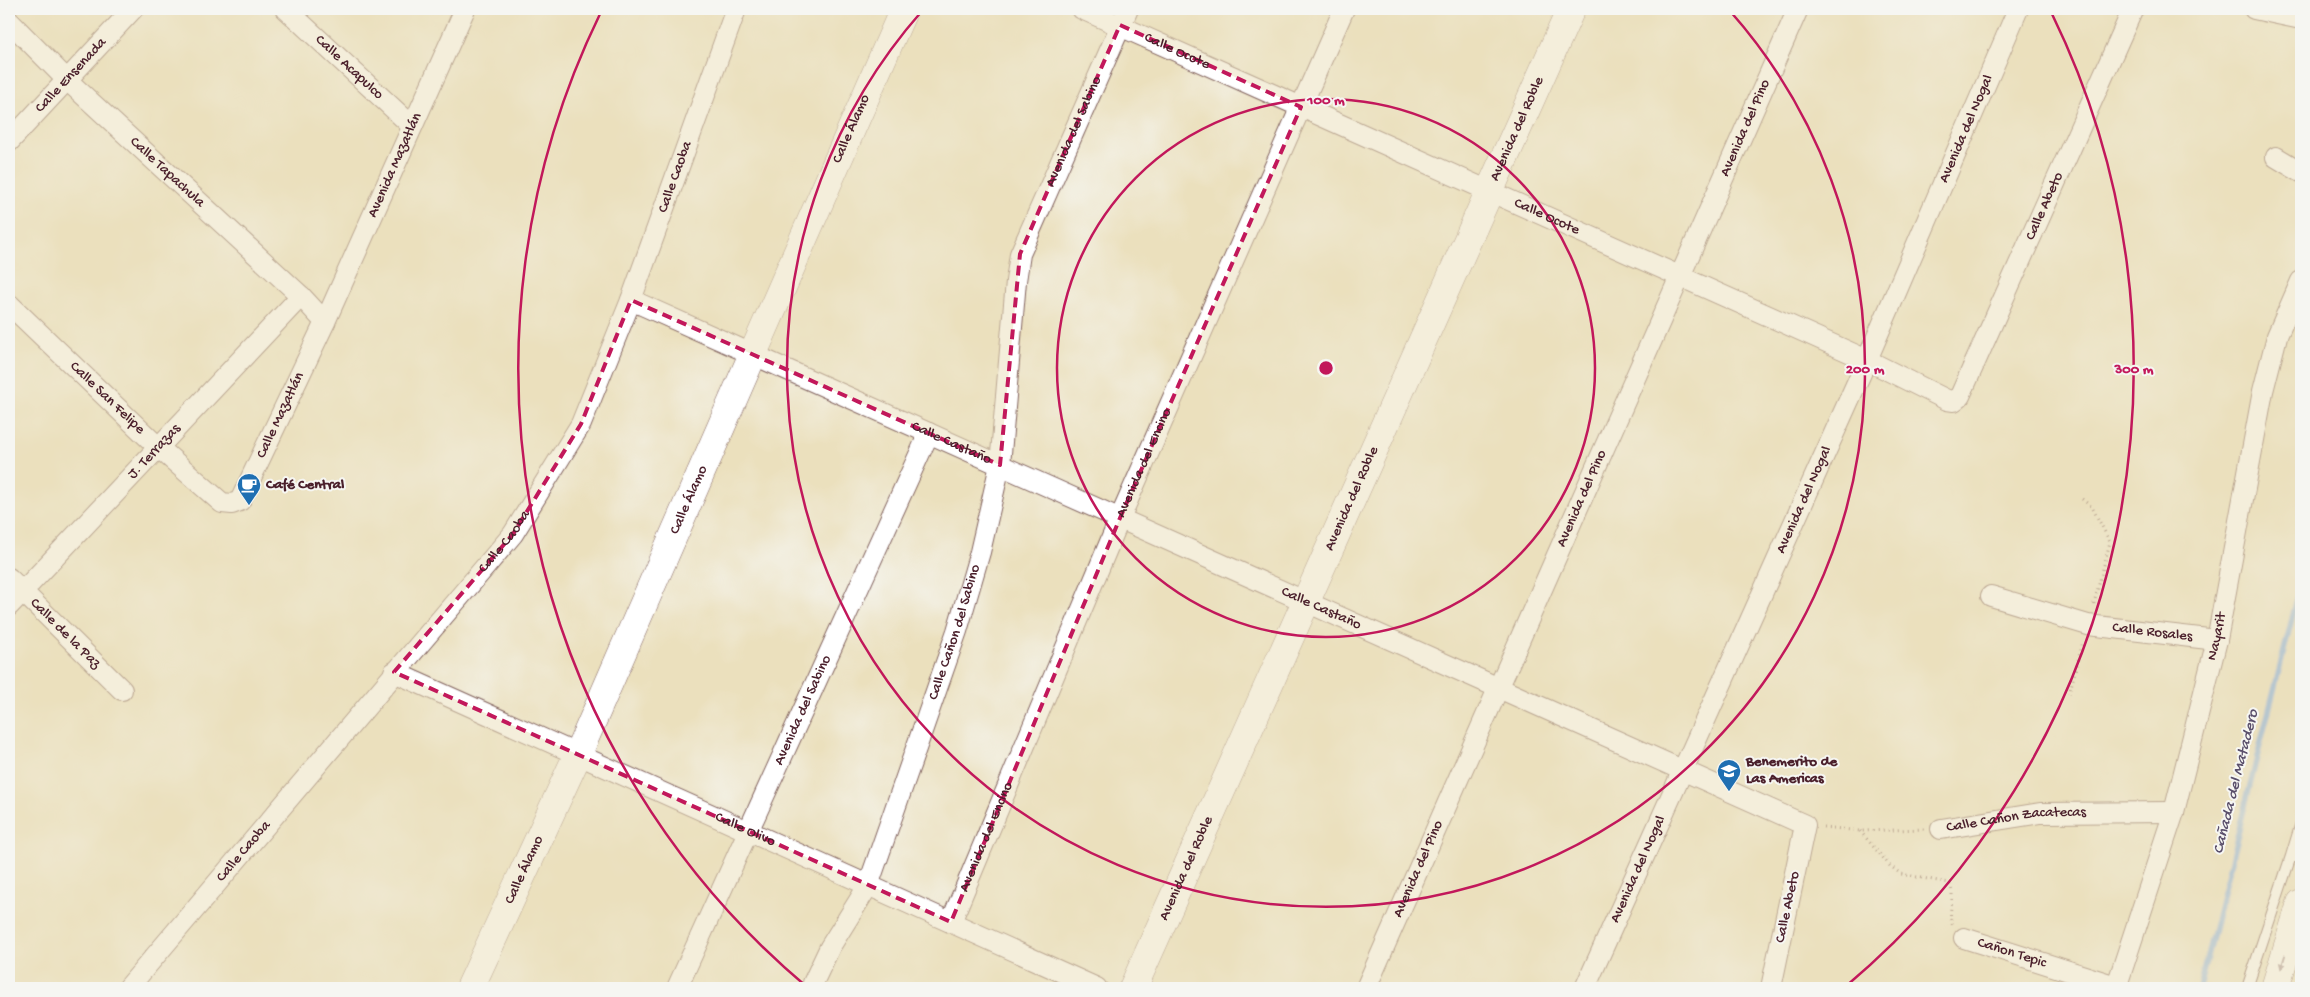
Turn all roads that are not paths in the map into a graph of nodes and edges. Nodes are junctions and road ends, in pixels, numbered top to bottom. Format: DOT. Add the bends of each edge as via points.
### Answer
graph roads {
  1 [pos="134,9"];
  2 [pos="286,9"];
  3 [pos="465,9"];
  4 [pos="736,9"];
  5 [pos="904,9"];
  6 [pos="1082,9"];
  7 [pos="1344,9"];
  8 [pos="1571,9"];
  9 [pos="1798,9"];
  10 [pos="2018,9"];
  11 [pos="2133,9"];
  12 [pos="2254,9"];
  13 [pos="1124,17"];
  14 [pos="2301,19"];
  15 [pos="9,21"];
  16 [pos="67,80"];
  17 [pos="1301,106"];
  18 [pos="412,126"];
  19 [pos="9,142"];
  20 [pos="2276,158"];
  21 [pos="2301,172"];
  22 [pos="1489,192"];
  23 [pos="1020,254"];
  24 [pos="1680,276"];
  25 [pos="2301,281"];
  26 [pos="301,296"];
  27 [pos="631,300"];
  28 [pos="9,304"];
  29 [pos="325,322"];
  30 [pos="753,354"];
  31 [pos="1867,360"];
  32 [pos="1954,401"];
  33 [pos="929,433"];
  34 [pos="158,448"];
  35 [pos="1000,465"];
  36 [pos="232,504"];
  37 [pos="1120,518"];
  38 [pos="16,585"];
  39 [pos="1991,596"];
  40 [pos="1306,602"];
  41 [pos="9,606"];
  42 [pos="2217,640"];
  43 [pos="394,672"];
  44 [pos="1499,688"];
  45 [pos="122,690"];
  46 [pos="577,756"];
  47 [pos="1681,770"];
  48 [pos="2174,812"];
  49 [pos="2301,823"];
  50 [pos="1805,825"];
  51 [pos="1941,829"];
  52 [pos="748,832"];
  53 [pos="2296,857"];
  54 [pos="868,886"];
  55 [pos="2301,903"];
  56 [pos="951,922"];
  57 [pos="1964,938"];
  58 [pos="2116,987"];
  59 [pos="128,988"];
  60 [pos="470,988"];
  61 [pos="677,988"];
  62 [pos="813,988"];
  63 [pos="1097,988"];
  64 [pos="1133,988"];
  65 [pos="1366,988"];
  66 [pos="1585,988"];
  67 [pos="1771,988"];
  68 [pos="2247,988"];
  69 [pos="2275,988"];
  1 -- 16 [label="street, Calle Ensenada"];
  2 -- 18 [label="street, Calle Acapulco"];
  3 -- 18 [label="street, Avenida Mazatlán"];
  4 -- 27 [label="street, Calle Caoba"];
  5 -- 30 [label="main road, Calle Álamo"];
  6 -- 13 [label="street, Calle Ocote"];
  7 -- 17 [label="street, Avenida del Encino"];
  8 -- 22 [label="main road, Avenida del Roble"];
  9 -- 24 [label="street, Avenida del Pino"];
  10 -- 31 [label="street, Avenida del Nogal"];
  11 -- 32 [label="street, Calle Abeto" via="1960,396"];
  12 -- 14 [label="street"];
  13 -- 17 [label="street, Calle Ocote"];
  13 -- 23 [label="street, Avenida del Sabino"];
  15 -- 16 [label="street, Calle Tapachula"];
  16 -- 19 [label="street, Calle Ensenada"];
  16 -- 26 [label="street, Calle Tapachula"];
  17 -- 22 [label="street, Calle Ocote"];
  17 -- 37 [label="street, Avenida del Encino"];
  18 -- 29 [label="street, Avenida Mazatlán"];
  20 -- 21 [label="street"];
  22 -- 24 [label="street, Calle Ocote"];
  22 -- 40 [label="main road, Avenida del Roble"];
  23 -- 35 [label="street, Calle Cañon del Sabino"];
  24 -- 31 [label="street, Calle Ocote"];
  24 -- 44 [label="street, Avenida del Pino"];
  25 -- 42 [label="street, Nayarit" via="2278,336 2263,390"];
  26 -- 29 [label="street, Calle Tapachula"];
  26 -- 34 [label="street, J. Terrazas"];
  27 -- 30 [label="street, Calle Castaño"];
  27 -- 43 [label="street, Calle Caoba" via="581,424 513,534"];
  28 -- 34 [label="street, Calle San Felipe"];
  29 -- 36 [label="street, Calle Mazatlán" via="240,501"];
  30 -- 33 [label="street, Calle Castaño"];
  30 -- 46 [label="main road, Calle Álamo"];
  31 -- 32 [label="street, Calle Ocote"];
  31 -- 47 [label="street, Avenida del Nogal"];
  33 -- 35 [label="street, Calle Castaño"];
  33 -- 52 [label="street, Avenida del Sabino"];
  34 -- 36 [label="street, Calle San Felipe" via="222,503"];
  34 -- 38 [label="street, J. Terrazas"];
  35 -- 37 [label="street, Calle Castaño"];
  35 -- 54 [label="street, Calle Cañon del Sabino" via="957,631"];
  37 -- 40 [label="street, Calle Castaño"];
  37 -- 56 [label="street, Avenida del Encino"];
  38 -- 41 [label="street, J. Terrazas"];
  38 -- 45 [label="street, Calle de la Paz"];
  39 -- 42 [label="street, Calle Rosales" via="2088,625"];
  40 -- 44 [label="street, Calle Castaño"];
  40 -- 64 [label="main road, Avenida del Roble"];
  42 -- 48 [label="street, Nayarit"];
  43 -- 46 [label="street, Calle Olivo"];
  43 -- 59 [label="street, Calle Caoba"];
  44 -- 47 [label="street, Calle Castaño"];
  44 -- 65 [label="street, Avenida del Pino"];
  46 -- 52 [label="street, Calle Olivo"];
  46 -- 60 [label="main road, Calle Álamo"];
  47 -- 50 [label="street, Calle Castaño"];
  47 -- 66 [label="street, Avenida del Nogal"];
  48 -- 51 [label="street, Calle Cañon Zacatecas" via="2040,813"];
  48 -- 58 [label="street, Nayarit"];
  49 -- 53 [label="lane"];
  50 -- 67 [label="street, Calle Abeto"];
  52 -- 54 [label="street, Calle Olivo"];
  52 -- 61 [label="street, Avenida del Sabino"];
  53 -- 68 [label="lane"];
  54 -- 56 [label="street, Calle Olivo"];
  54 -- 62 [label="street, Calle Cañon del Sabino" via="830,947"];
  55 -- 69 [label="main road, one-way"];
  56 -- 63 [label="street, Calle Olivo"];
  57 -- 58 [label="street, Cañon Tepic"];
}
